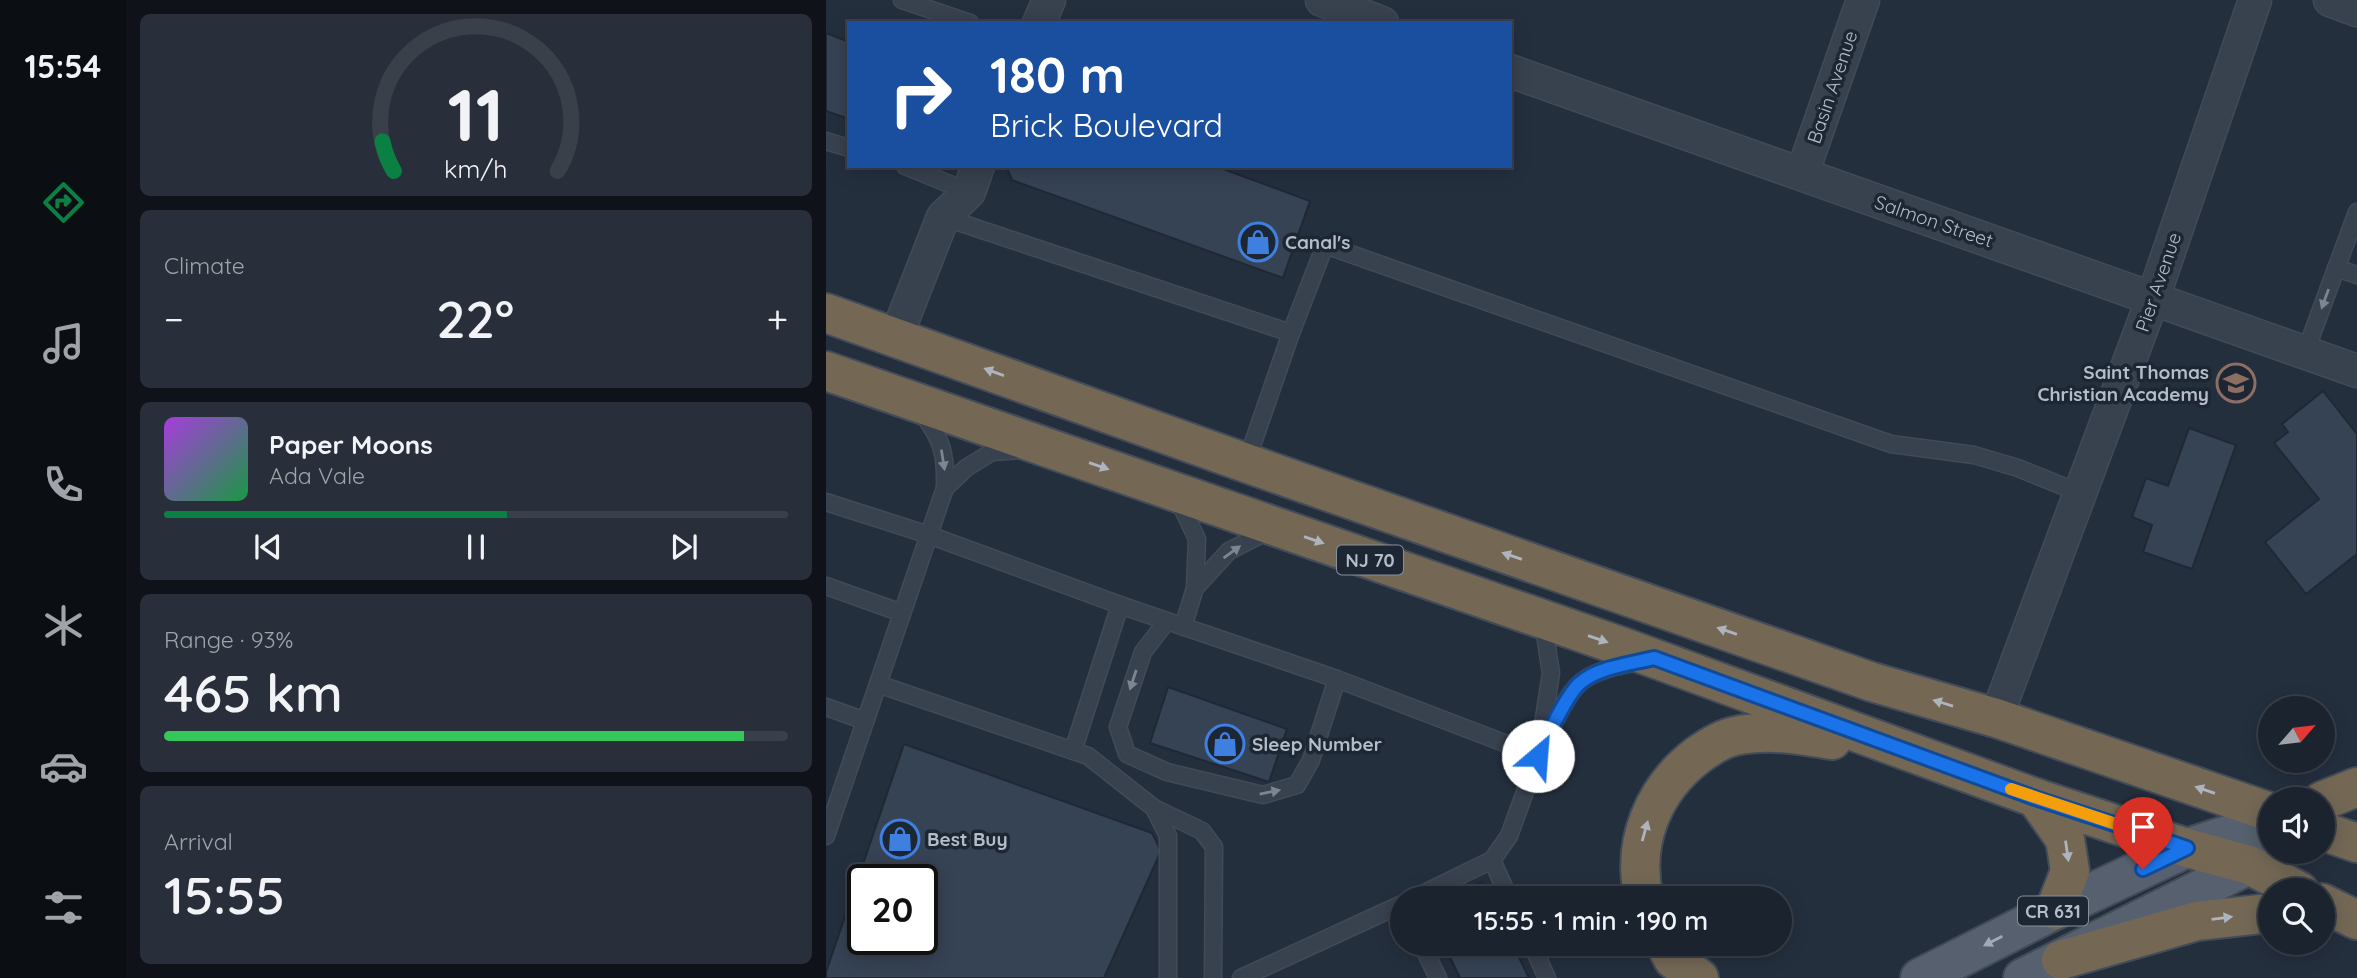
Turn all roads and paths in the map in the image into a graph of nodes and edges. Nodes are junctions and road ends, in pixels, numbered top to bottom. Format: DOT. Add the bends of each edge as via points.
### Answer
graph roads {
  1 [pos="1049,0"];
  2 [pos="1322,0"];
  3 [pos="1863,0"];
  4 [pos="2255,0"];
  5 [pos="2330,0"];
  6 [pos="912,2"];
  7 [pos="2357,10"];
  8 [pos="964,21"];
  9 [pos="1040,21"];
  10 [pos="1377,21"];
  11 [pos="1512,72"];
  12 [pos="826,141"];
  13 [pos="847,147"];
  14 [pos="916,168"];
  15 [pos="1802,174"];
  16 [pos="974,179"];
  17 [pos="2357,212"];
  18 [pos="943,217"];
  19 [pos="2336,268"];
  20 [pos="2357,275"];
  21 [pos="2153,298"];
  22 [pos="826,313"];
  23 [pos="1291,333"];
  24 [pos="896,337"];
  25 [pos="2305,353"];
  26 [pos="826,371"];
  27 [pos="2357,372"];
  28 [pos="913,400"];
  29 [pos="1046,447"];
  30 [pos="1247,463"];
  31 [pos="945,488"];
  32 [pos="1174,492"];
  33 [pos="2080,493"];
  34 [pos="826,502"];
  35 [pos="1276,527"];
  36 [pos="929,535"];
  37 [pos="826,586"];
  38 [pos="1195,587"];
  39 [pos="1120,605"];
  40 [pos="902,613"];
  41 [pos="1542,620"];
  42 [pos="1167,621"];
  43 [pos="1183,627"];
  44 [pos="1654,658"];
  45 [pos="1337,679"];
  46 [pos="878,684"];
  47 [pos="826,707"];
  48 [pos="1996,718"];
  49 [pos="865,721"];
  50 [pos="1073,751"];
  51 [pos="1912,754"];
  52 [pos="1538,756"];
  53 [pos="2357,787"];
  54 [pos="2335,796"];
  55 [pos="2035,798"];
  56 [pos="1154,808"];
  57 [pos="2258,808"];
  58 [pos="2258,825"];
  59 [pos="2335,835"];
  60 [pos="826,836"];
  61 [pos="2357,843"];
  62 [pos="2187,848"];
  63 [pos="2258,850"];
  64 [pos="2258,851"];
  65 [pos="1492,860"];
  66 [pos="2273,864"];
  67 [pos="2286,878"];
  68 [pos="1439,886"];
  69 [pos="1504,886"];
  70 [pos="1642,886"];
  71 [pos="1390,910"];
  72 [pos="2055,910"];
  73 [pos="2258,914"];
  74 [pos="1427,956"];
  75 [pos="1537,956"];
  76 [pos="1672,956"];
  77 [pos="2061,960"];
  78 [pos="1247,977"];
  79 [pos="1168,978"];
  80 [pos="1213,978"];
  81 [pos="1438,978"];
  82 [pos="1547,978"];
  83 [pos="1699,978"];
  84 [pos="1920,978"];
  85 [pos="2024,978"];
  1 -- 9 [label="street"];
  2 -- 10 [label="street"];
  3 -- 15 [label="street, Basin Avenue"];
  4 -- 21 [label="street, Pier Avenue"];
  5 -- 7 [label="street"];
  6 -- 8 [label="lane"];
  11 -- 15 [label="street, Salmon Street"];
  12 -- 13 [label="lane"];
  14 -- 16 [label="lane"];
  15 -- 21 [label="street, Salmon Street"];
  16 -- 18 [label="street"];
  17 -- 19 [label="lane"];
  18 -- 23 [label="lane"];
  18 -- 24 [label="street"];
  19 -- 20 [label="lane"];
  19 -- 25 [label="lane, one-way"];
  21 -- 25 [label="street, Salmon Street"];
  21 -- 33 [label="street, Pier Avenue"];
  22 -- 24 [label="highway, NJ 70"];
  23 -- 30 [label="lane"];
  23 -- 33 [label="lane" via="1325,244 1891,444 1973,455"];
  30 -- 24 [label="highway, NJ 70, one-way"];
  25 -- 27 [label="street, Salmon Street"];
  26 -- 28 [label="highway, NJ 70"];
  28 -- 29 [label="highway, NJ 70"];
  28 -- 31 [label="lane, one-way" via="938,435"];
  29 -- 31 [label="lane" via="992,452"];
  29 -- 32 [label="highway, NJ 70, one-way"];
  48 -- 30 [label="highway, NJ 70, one-way" via="1872,681"];
  31 -- 36 [label="lane"];
  32 -- 35 [label="highway, NJ 70"];
  32 -- 38 [label="lane" via="1197,539"];
  33 -- 48 [label="street, Pier Avenue"];
  34 -- 36 [label="lane"];
  38 -- 35 [label="lane, one-way" via="1229,551"];
  35 -- 41 [label="highway, NJ 70, one-way"];
  36 -- 39 [label="lane"];
  36 -- 40 [label="lane"];
  37 -- 40 [label="lane"];
  38 -- 43 [label="lane"];
  39 -- 42 [label="lane"];
  39 -- 50 [label="lane"];
  40 -- 46 [label="lane"];
  41 -- 44 [label="highway, NJ 70, one-way"];
  41 -- 52 [label="lane" via="1551,673"];
  42 -- 43 [label="lane"];
  42 -- 45 [label="lane, one-way" via="1143,652 1118,727 1127,754 1167,772 1263,795 1297,785 1311,760"];
  43 -- 45 [label="lane"];
  44 -- 51 [label="highway, NJ 70"];
  44 -- 52 [label="lane" via="1605,670 1579,684"];
  45 -- 52 [label="lane"];
  46 -- 49 [label="lane"];
  46 -- 50 [label="lane"];
  47 -- 49 [label="lane"];
  57 -- 48 [label="highway, NJ 70, one-way"];
  49 -- 60 [label="lane"];
  50 -- 56 [label="lane" via="1088,756"];
  51 -- 55 [label="highway, NJ 70"];
  70 -- 51 [label="highway, one-way" via="1641,846 1658,799 1672,779 1711,745 1734,736 1796,734"];
  52 -- 65 [label="lane" via="1509,836"];
  53 -- 54 [label="highway"];
  55 -- 62 [label="highway, NJ 70"];
  55 -- 72 [label="highway, one-way" via="2065,838 2070,872"];
  56 -- 79 [label="lane" via="1168,836"];
  56 -- 80 [label="lane" via="1202,831 1214,847"];
  58 -- 62 [label="main road"];
  59 -- 61 [label="highway"];
  62 -- 63 [label="highway, NJ 70"];
  62 -- 72 [label="main road, CR 631"];
  64 -- 77 [label="main road, CR 631"];
  65 -- 68 [label="lane"];
  65 -- 69 [label="lane"];
  66 -- 67 [label="highway, NJ 70"];
  71 -- 78 [label="lane"];
  72 -- 84 [label="main road, CR 631, one-way"];
  77 -- 73 [label="highway, one-way" via="2197,921"];
  74 -- 81 [label="lane"];
  75 -- 82 [label="lane"];
  76 -- 83 [label="highway"];
  77 -- 85 [label="main road, CR 631"];
}
